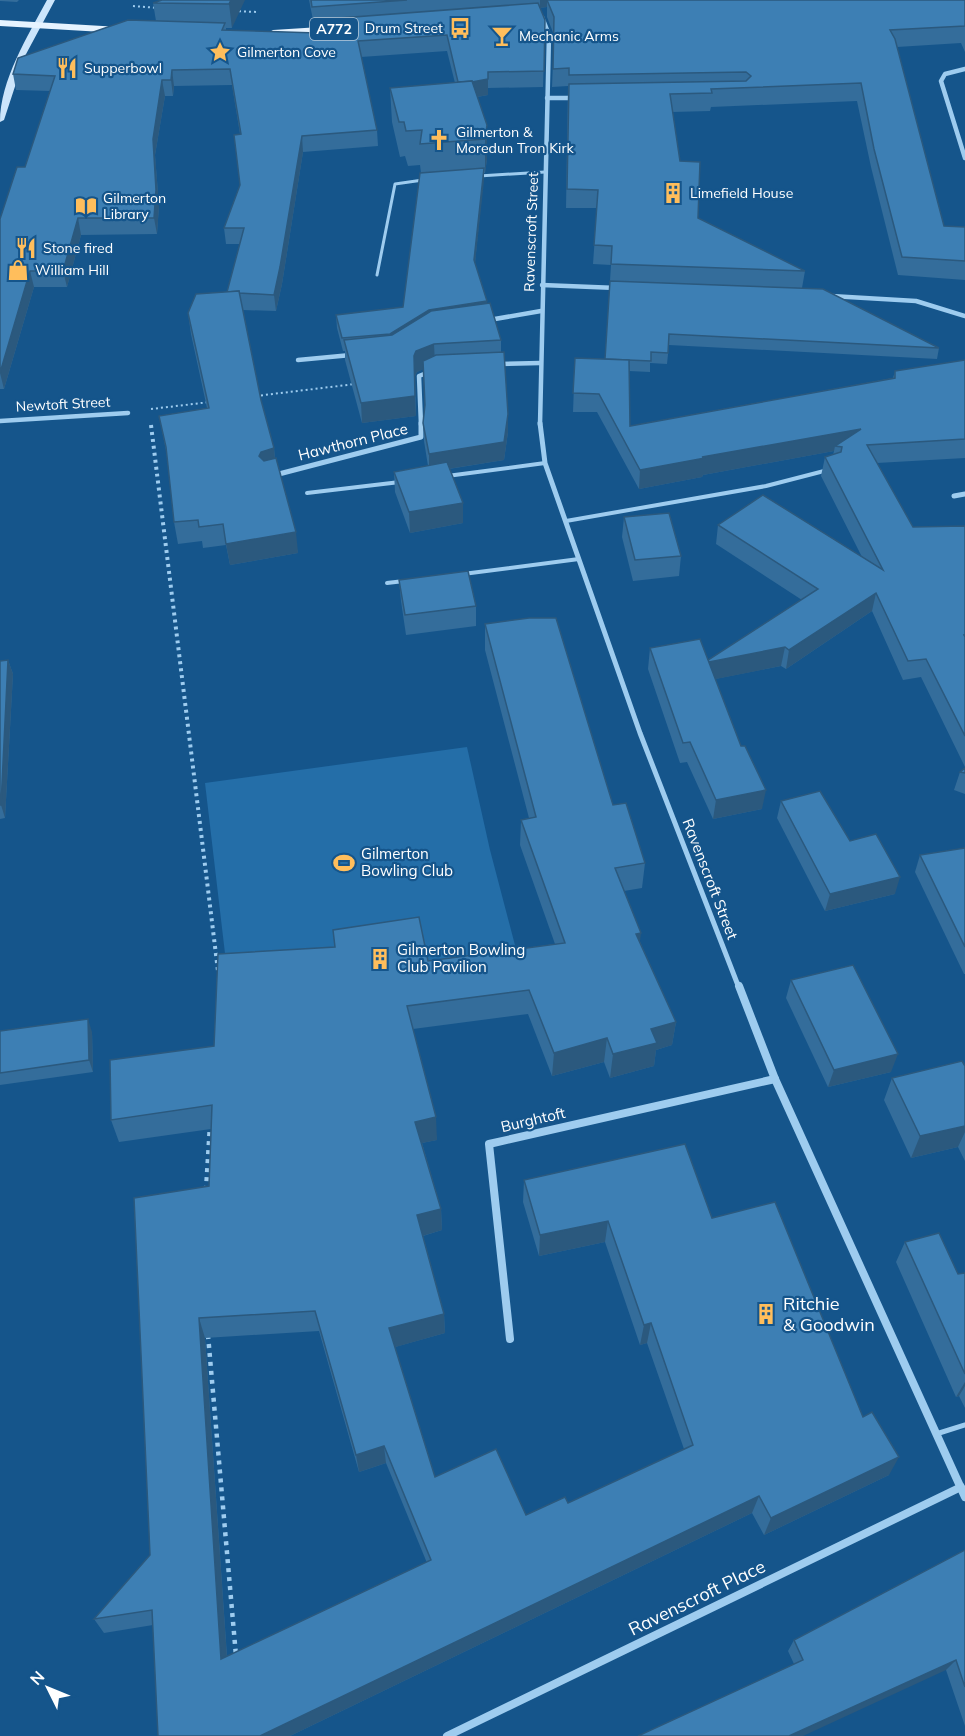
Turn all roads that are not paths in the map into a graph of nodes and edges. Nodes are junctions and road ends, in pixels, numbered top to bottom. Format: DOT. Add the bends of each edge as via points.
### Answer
graph roads {
  1 [pos="51,0"];
  2 [pos="551,11"];
  3 [pos="540,13"];
  4 [pos="528,14"];
  5 [pos="0,23"];
  6 [pos="37,26"];
  7 [pos="341,28"];
  8 [pos="130,31"];
  9 [pos="262,33"];
  10 [pos="965,69"];
  11 [pos="547,98"];
  12 [pos="582,98"];
  13 [pos="0,120"];
  14 [pos="965,158"];
  15 [pos="545,172"];
  16 [pos="476,176"];
  17 [pos="430,180"];
  18 [pos="376,275"];
  19 [pos="542,285"];
  20 [pos="626,288"];
  21 [pos="826,296"];
  22 [pos="541,310"];
  23 [pos="965,316"];
  24 [pos="484,321"];
  25 [pos="357,354"];
  26 [pos="298,360"];
  27 [pos="540,363"];
  28 [pos="490,364"];
  29 [pos="435,369"];
  30 [pos="128,413"];
  31 [pos="0,421"];
  32 [pos="545,463"];
  33 [pos="835,468"];
  34 [pos="267,477"];
  35 [pos="440,477"];
  36 [pos="405,481"];
  37 [pos="307,493"];
  38 [pos="965,494"];
  39 [pos="954,495"];
  40 [pos="566,521"];
  41 [pos="579,560"];
  42 [pos="453,576"];
  43 [pos="409,581"];
  44 [pos="387,584"];
  45 [pos="775,1079"];
  46 [pos="510,1339"];
  47 [pos="965,1425"];
  48 [pos="935,1435"];
  49 [pos="961,1487"];
  50 [pos="965,1497"];
  51 [pos="447,1736"];
  1 -- 6 [label="main road"];
  2 -- 3 [label="main road"];
  3 -- 4 [label="main road"];
  3 -- 11 [label="street, Ravenscroft Street" via="549,35"];
  5 -- 6 [label="main road"];
  6 -- 8 [label="main road"];
  6 -- 13 [label="main road" via="21,56"];
  7 -- 9 [label="main road, A772"];
  10 -- 14 [label="street" via="945,74 941,81"];
  11 -- 12 [label="street"];
  11 -- 15 [label="street, Ravenscroft Street"];
  15 -- 16 [label="lane"];
  15 -- 19 [label="street, Ravenscroft Street"];
  17 -- 18 [label="lane" via="395,184"];
  19 -- 20 [label="street"];
  19 -- 22 [label="street, Ravenscroft Street"];
  21 -- 23 [label="street" via="904,298"];
  22 -- 24 [label="street, Ravenscroft Street"];
  22 -- 27 [label="street, Ravenscroft Street"];
  25 -- 26 [label="street"];
  27 -- 28 [label="street"];
  27 -- 32 [label="street, Ravenscroft Street" via="539,414"];
  29 -- 34 [label="street, Hawthorn Place" via="419,376 421,437"];
  30 -- 31 [label="street, Newtoft Street"];
  32 -- 35 [label="lane"];
  32 -- 40 [label="street, Ravenscroft Street"];
  33 -- 40 [label="lane" via="766,486"];
  36 -- 37 [label="lane"];
  38 -- 39 [label="street"];
  40 -- 41 [label="street, Ravenscroft Street"];
  41 -- 42 [label="lane"];
  41 -- 45 [label="street, Ravenscroft Street" via="640,733"];
  43 -- 44 [label="lane"];
  45 -- 46 [label="street, Burghtoft" via="489,1144"];
  45 -- 48 [label="street, Ravenscroft Street"];
  47 -- 48 [label="lane"];
  48 -- 49 [label="street, Ravenscroft Street"];
  49 -- 50 [label="street, Ravenscroft Street"];
  49 -- 51 [label="street, Ravenscroft Place"];
}
